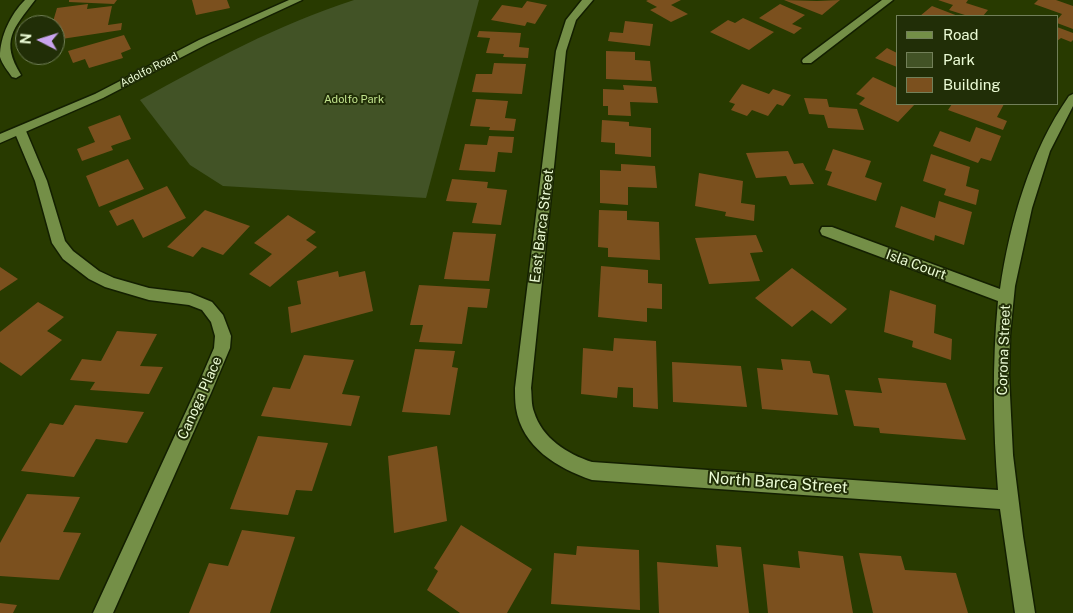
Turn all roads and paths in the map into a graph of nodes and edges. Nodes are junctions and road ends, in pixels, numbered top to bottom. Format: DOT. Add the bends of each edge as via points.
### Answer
graph roads {
  1 [pos="30,0"];
  2 [pos="295,0"];
  3 [pos="588,0"];
  4 [pos="888,0"];
  5 [pos="808,62"];
  6 [pos="16,75"];
  7 [pos="1073,98"];
  8 [pos="20,131"];
  9 [pos="0,138"];
  10 [pos="827,231"];
  11 [pos="1006,298"];
  12 [pos="552,452"];
  13 [pos="1009,500"];
  14 [pos="103,613"];
  15 [pos="1025,613"];
  1 -- 6 [label="street" via="17,15 7,36 6,56"];
  2 -- 8 [label="street, Adolfo Road"];
  3 -- 12 [label="street, East Barca Street" via="572,16 564,32 523,388 525,411 534,433"];
  4 -- 5 [label="street"];
  7 -- 11 [label="street, Corona Street" via="1043,152 1032,184 1013,254"];
  8 -- 9 [label="street, Adolfo Road"];
  8 -- 14 [label="street, Canoga Place" via="41,182 59,243 68,255 110,283 150,294 190,298 207,306 218,319 223,336 222,348 203,393"];
  10 -- 11 [label="street, Isla Court"];
  11 -- 13 [label="street, Corona Street" via="1002,416"];
  12 -- 13 [label="street, North Barca Street" via="575,466 592,471"];
  13 -- 15 [label="street, Corona Street"];
}
